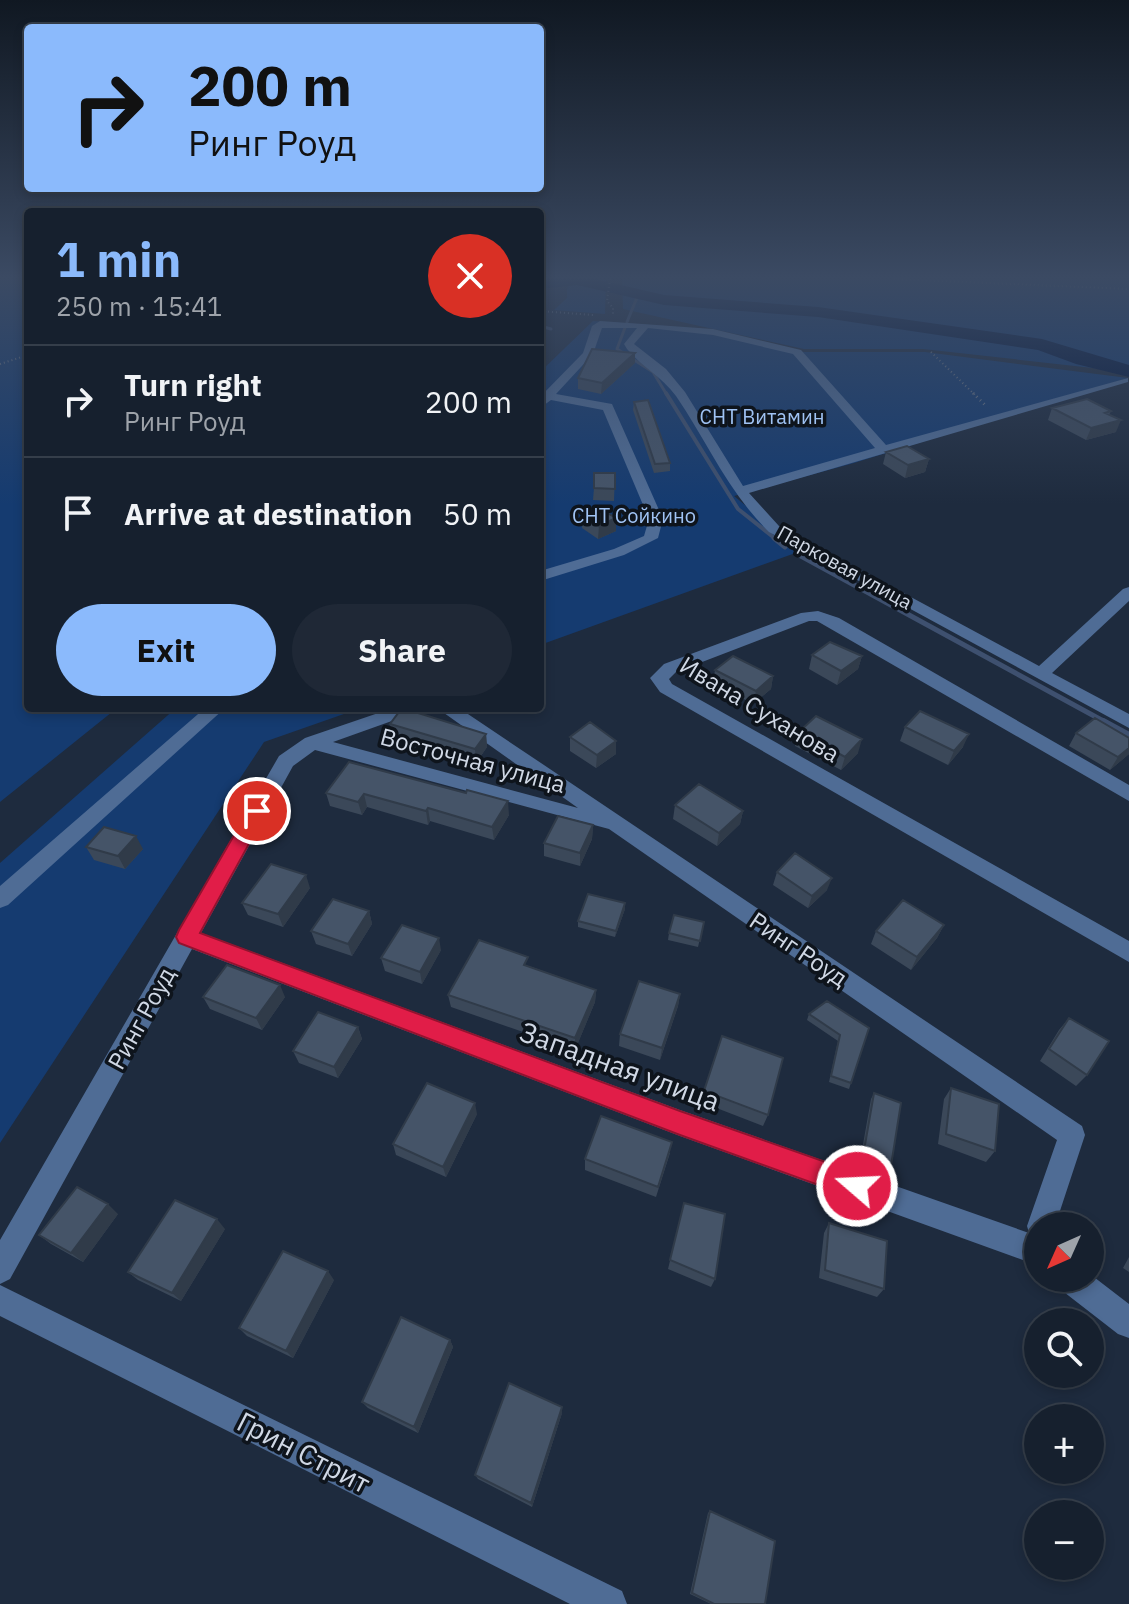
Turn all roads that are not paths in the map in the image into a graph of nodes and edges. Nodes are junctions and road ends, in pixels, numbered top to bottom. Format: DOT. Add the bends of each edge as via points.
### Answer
graph roads {
  1 [pos="588,354"];
  2 [pos="636,354"];
  3 [pos="799,354"];
  4 [pos="1124,380"];
  5 [pos="544,400"];
  6 [pos="883,450"];
  7 [pos="739,492"];
  8 [pos="544,575"];
  9 [pos="1129,592"];
  10 [pos="1041,674"];
  11 [pos="211,712"];
  12 [pos="400,712"];
  13 [pos="452,712"];
  14 [pos="1129,722"];
  15 [pos="312,743"];
  16 [pos="1129,794"];
  17 [pos="621,828"];
  18 [pos="0,899"];
  19 [pos="187,937"];
  20 [pos="1129,952"];
  21 [pos="1047,1212"];
  22 [pos="1024,1236"];
  23 [pos="0,1269"];
  24 [pos="1089,1292"];
  25 [pos="0,1300"];
  26 [pos="1129,1323"];
  27 [pos="609,1604"];
  1 -- 5 [label="street"];
  2 -- 7 [label="street, Парковая улица" via="665,373"];
  3 -- 6 [label="street"];
  4 -- 6 [label="street"];
  5 -- 8 [label="street" via="608,407 656,519 651,538"];
  6 -- 7 [label="street"];
  7 -- 10 [label="street, Парковая улица" via="774,529"];
  9 -- 10 [label="street"];
  10 -- 14 [label="street, Парковая улица"];
  11 -- 18 [label="street"];
  12 -- 15 [label="street, Ринг Роуд"];
  13 -- 17 [label="street, Ринг Роуд"];
  15 -- 17 [label="street, Восточная улица"];
  15 -- 19 [label="street, Ринг Роуд" via="286,761"];
  16 -- 20 [label="street, Ивана Суханова" via="818,616 670,668 659,678 666,688"];
  17 -- 21 [label="street, Ринг Роуд" via="1072,1135"];
  19 -- 22 [label="street, Западная улица" via="665,1118"];
  19 -- 23 [label="street, Ринг Роуд"];
  24 -- 26 [label="street"];
  25 -- 27 [label="street, Грин Стрит"];
}
